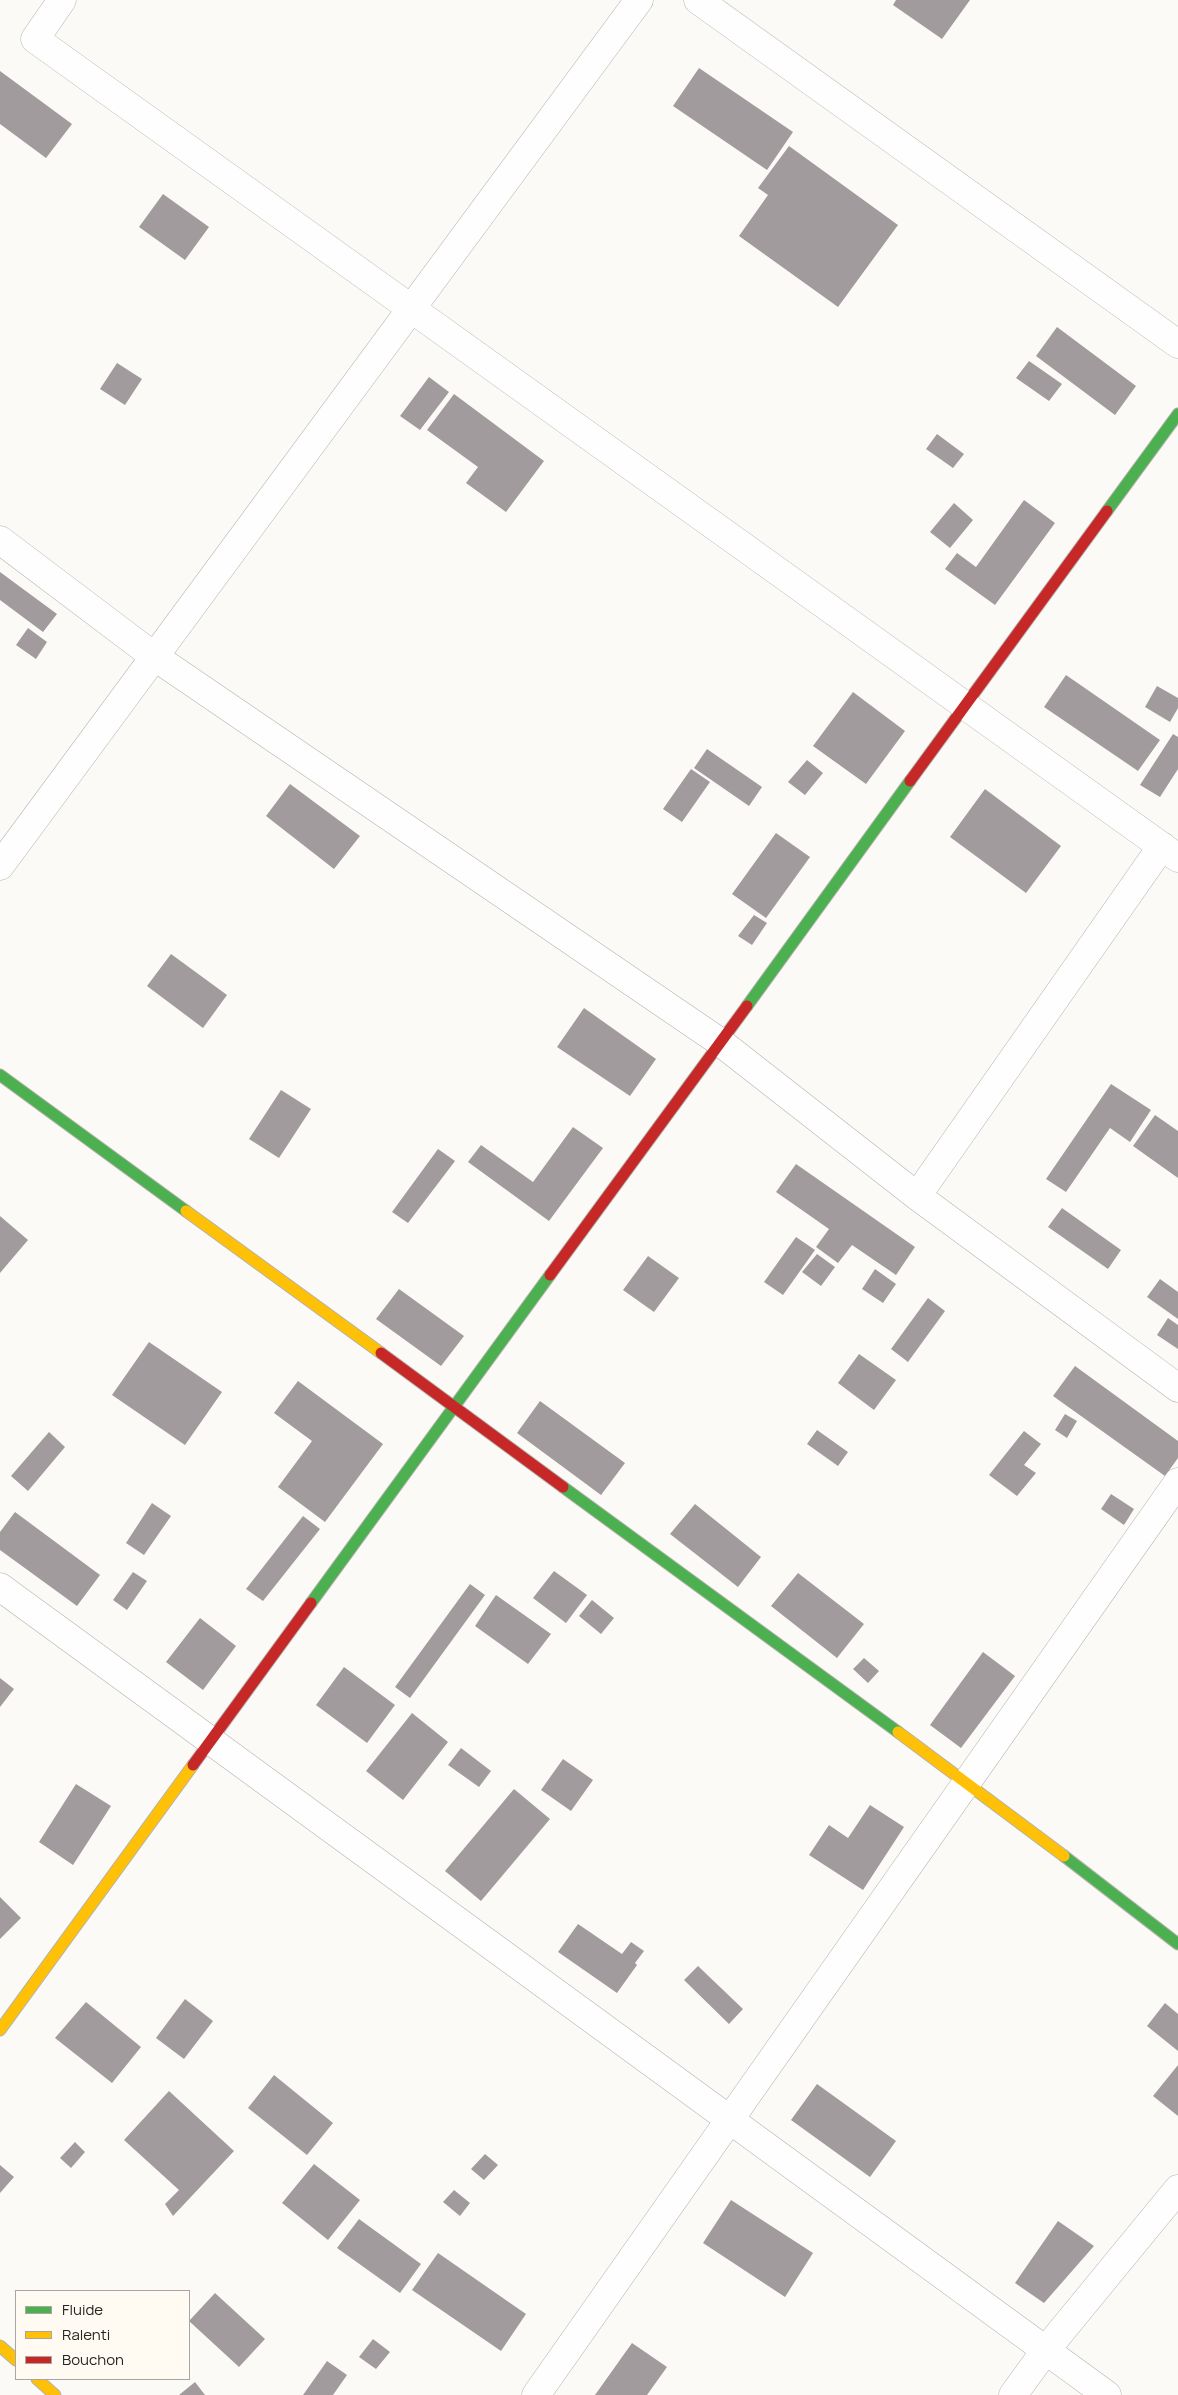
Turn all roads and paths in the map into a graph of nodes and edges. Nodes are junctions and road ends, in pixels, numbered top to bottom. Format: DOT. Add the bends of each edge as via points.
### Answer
graph roads {
  1 [pos="62,0"];
  2 [pos="639,0"];
  3 [pos="698,0"];
  4 [pos="411,309"];
  5 [pos="1178,344"];
  6 [pos="1178,414"];
  7 [pos="0,540"];
  8 [pos="154,657"];
  9 [pos="965,706"];
  10 [pos="1170,852"];
  11 [pos="0,866"];
  12 [pos="720,1042"];
  13 [pos="0,1075"];
  14 [pos="917,1196"];
  15 [pos="1178,1388"];
  16 [pos="454,1407"];
  17 [pos="1178,1482"];
  18 [pos="0,1588"];
  19 [pos="211,1741"];
  20 [pos="967,1782"];
  21 [pos="1178,1944"];
  22 [pos="0,2030"];
  23 [pos="730,2120"];
  24 [pos="1178,2189"];
  25 [pos="0,2346"];
  26 [pos="1046,2350"];
  27 [pos="15,2359"];
  28 [pos="38,2380"];
  29 [pos="55,2395"];
  30 [pos="536,2395"];
  31 [pos="1013,2395"];
  32 [pos="1106,2395"];
  1 -- 4 [label="street" via="35,39"];
  2 -- 4 [label="street"];
  3 -- 5 [label="street"];
  4 -- 8 [label="street"];
  4 -- 9 [label="street"];
  6 -- 9 [label="street"];
  7 -- 8 [label="street"];
  8 -- 11 [label="street"];
  8 -- 12 [label="street"];
  9 -- 10 [label="street"];
  9 -- 12 [label="street"];
  10 -- 14 [label="street"];
  12 -- 14 [label="street"];
  12 -- 16 [label="street"];
  13 -- 16 [label="street"];
  14 -- 15 [label="street"];
  16 -- 19 [label="street"];
  16 -- 20 [label="street"];
  17 -- 20 [label="street"];
  18 -- 19 [label="street"];
  19 -- 22 [label="street"];
  19 -- 23 [label="street"];
  20 -- 21 [label="street"];
  20 -- 23 [label="street"];
  23 -- 26 [label="street"];
  23 -- 30 [label="street"];
  24 -- 26 [label="street"];
  25 -- 27 [label="street"];
  26 -- 31 [label="street"];
  26 -- 32 [label="street"];
  28 -- 29 [label="street"];
}
